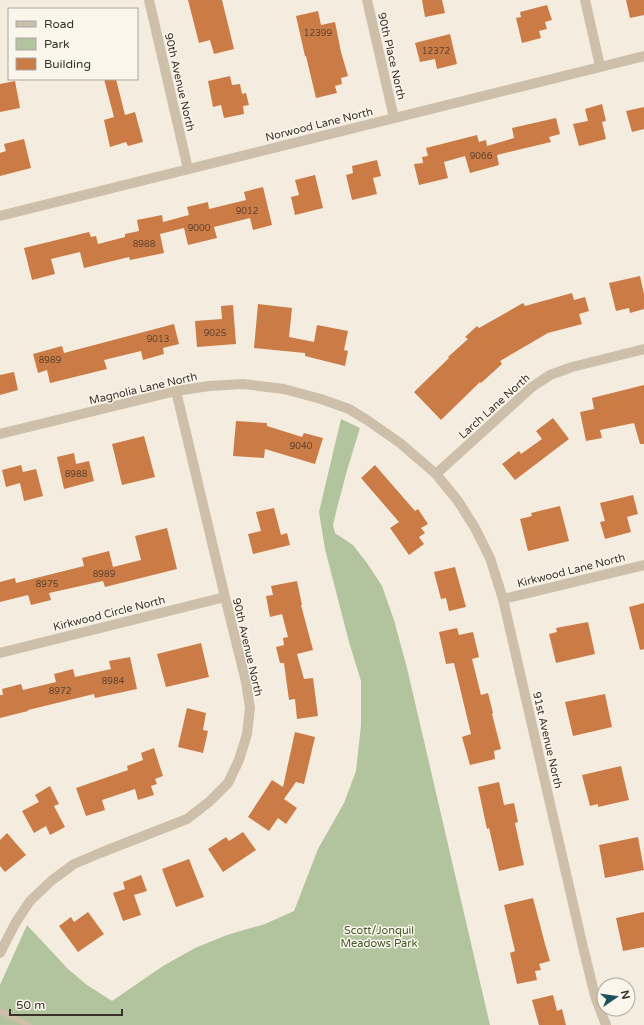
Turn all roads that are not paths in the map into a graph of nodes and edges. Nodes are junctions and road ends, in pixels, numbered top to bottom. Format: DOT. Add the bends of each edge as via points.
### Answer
graph roads {
  1 [pos="149,0"];
  2 [pos="367,0"];
  3 [pos="585,0"];
  4 [pos="644,56"];
  5 [pos="600,66"];
  6 [pos="394,118"];
  7 [pos="188,169"];
  8 [pos="0,216"];
  9 [pos="644,349"];
  10 [pos="176,391"];
  11 [pos="0,434"];
  12 [pos="436,474"];
  13 [pos="644,565"];
  14 [pos="225,597"];
  15 [pos="503,599"];
  16 [pos="0,653"];
  17 [pos="0,953"];
  18 [pos="0,1011"];
  19 [pos="29,1025"];
  20 [pos="606,1025"];
  1 -- 7 [label="street, 90th Avenue North"];
  2 -- 6 [label="street, 90th Place North"];
  3 -- 5 [label="street"];
  4 -- 5 [label="street, Norwood Lane North"];
  5 -- 6 [label="street, Norwood Lane North"];
  6 -- 7 [label="street, Norwood Lane North"];
  7 -- 8 [label="street, Norwood Lane North"];
  9 -- 12 [label="street, Larch Lane North" via="550,375 532,387"];
  10 -- 11 [label="street, Magnolia Lane North"];
  10 -- 12 [label="street, Magnolia Lane North" via="243,384 284,389 321,399 349,409 367,420 400,443"];
  10 -- 14 [label="street, 90th Avenue North"];
  12 -- 15 [label="street, 91st Avenue North" via="458,501 475,528 490,558"];
  13 -- 15 [label="street, Kirkwood Lane North"];
  14 -- 16 [label="street, Kirkwood Circle North"];
  14 -- 17 [label="street, 90th Avenue North" via="250,708 247,734 228,783 187,819 74,864 51,881 30,901"];
  15 -- 20 [label="street, 91st Avenue North" via="583,947 595,996"];
  18 -- 19 [label="lane"];
}
